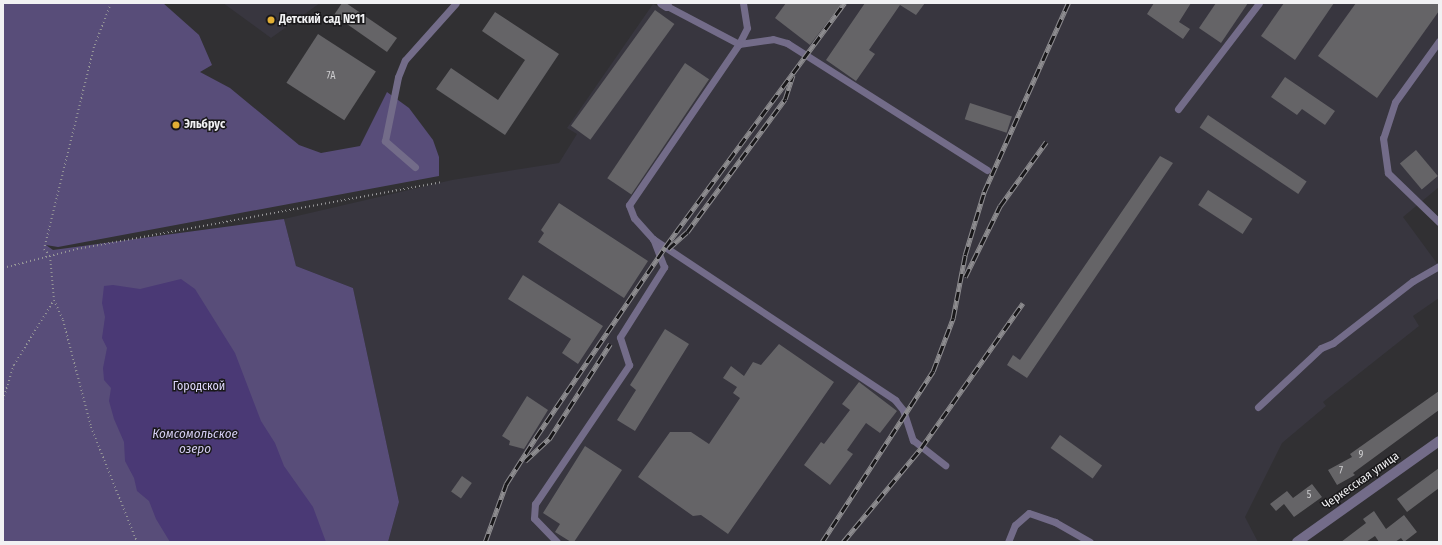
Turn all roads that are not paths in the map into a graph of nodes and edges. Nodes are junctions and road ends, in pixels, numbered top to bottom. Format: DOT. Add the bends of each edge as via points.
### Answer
graph roads {
  1 [pos="456,3"];
  2 [pos="743,3"];
  3 [pos="1259,3"];
  4 [pos="664,4"];
  5 [pos="1439,42"];
  6 [pos="739,44"];
  7 [pos="1178,109"];
  8 [pos="415,167"];
  9 [pos="987,170"];
  10 [pos="1439,222"];
  11 [pos="653,239"];
  12 [pos="1439,266"];
  13 [pos="1258,407"];
  14 [pos="1439,441"];
  15 [pos="945,464"];
  16 [pos="557,542"];
  17 [pos="1008,542"];
  18 [pos="1090,542"];
  19 [pos="1297,542"];
  1 -- 8 [label="lane" via="405,60 398,77 385,141"];
  2 -- 6 [label="lane" via="747,28"];
  3 -- 7 [label="lane"];
  4 -- 6 [label="lane"];
  5 -- 10 [label="lane" via="1395,102 1383,138 1388,173"];
  6 -- 9 [label="lane" via="773,39 787,42"];
  6 -- 11 [label="lane" via="629,205 634,218"];
  11 -- 15 [label="lane" via="895,400 903,410 913,440"];
  11 -- 16 [label="lane" via="664,267 620,337 630,365 535,504 534,518"];
  12 -- 13 [label="lane" via="1413,282 1333,343 1321,348"];
  14 -- 19 [label="street, Черкесская улица"];
  17 -- 18 [label="lane" via="1015,525 1029,513 1055,522"];
}
